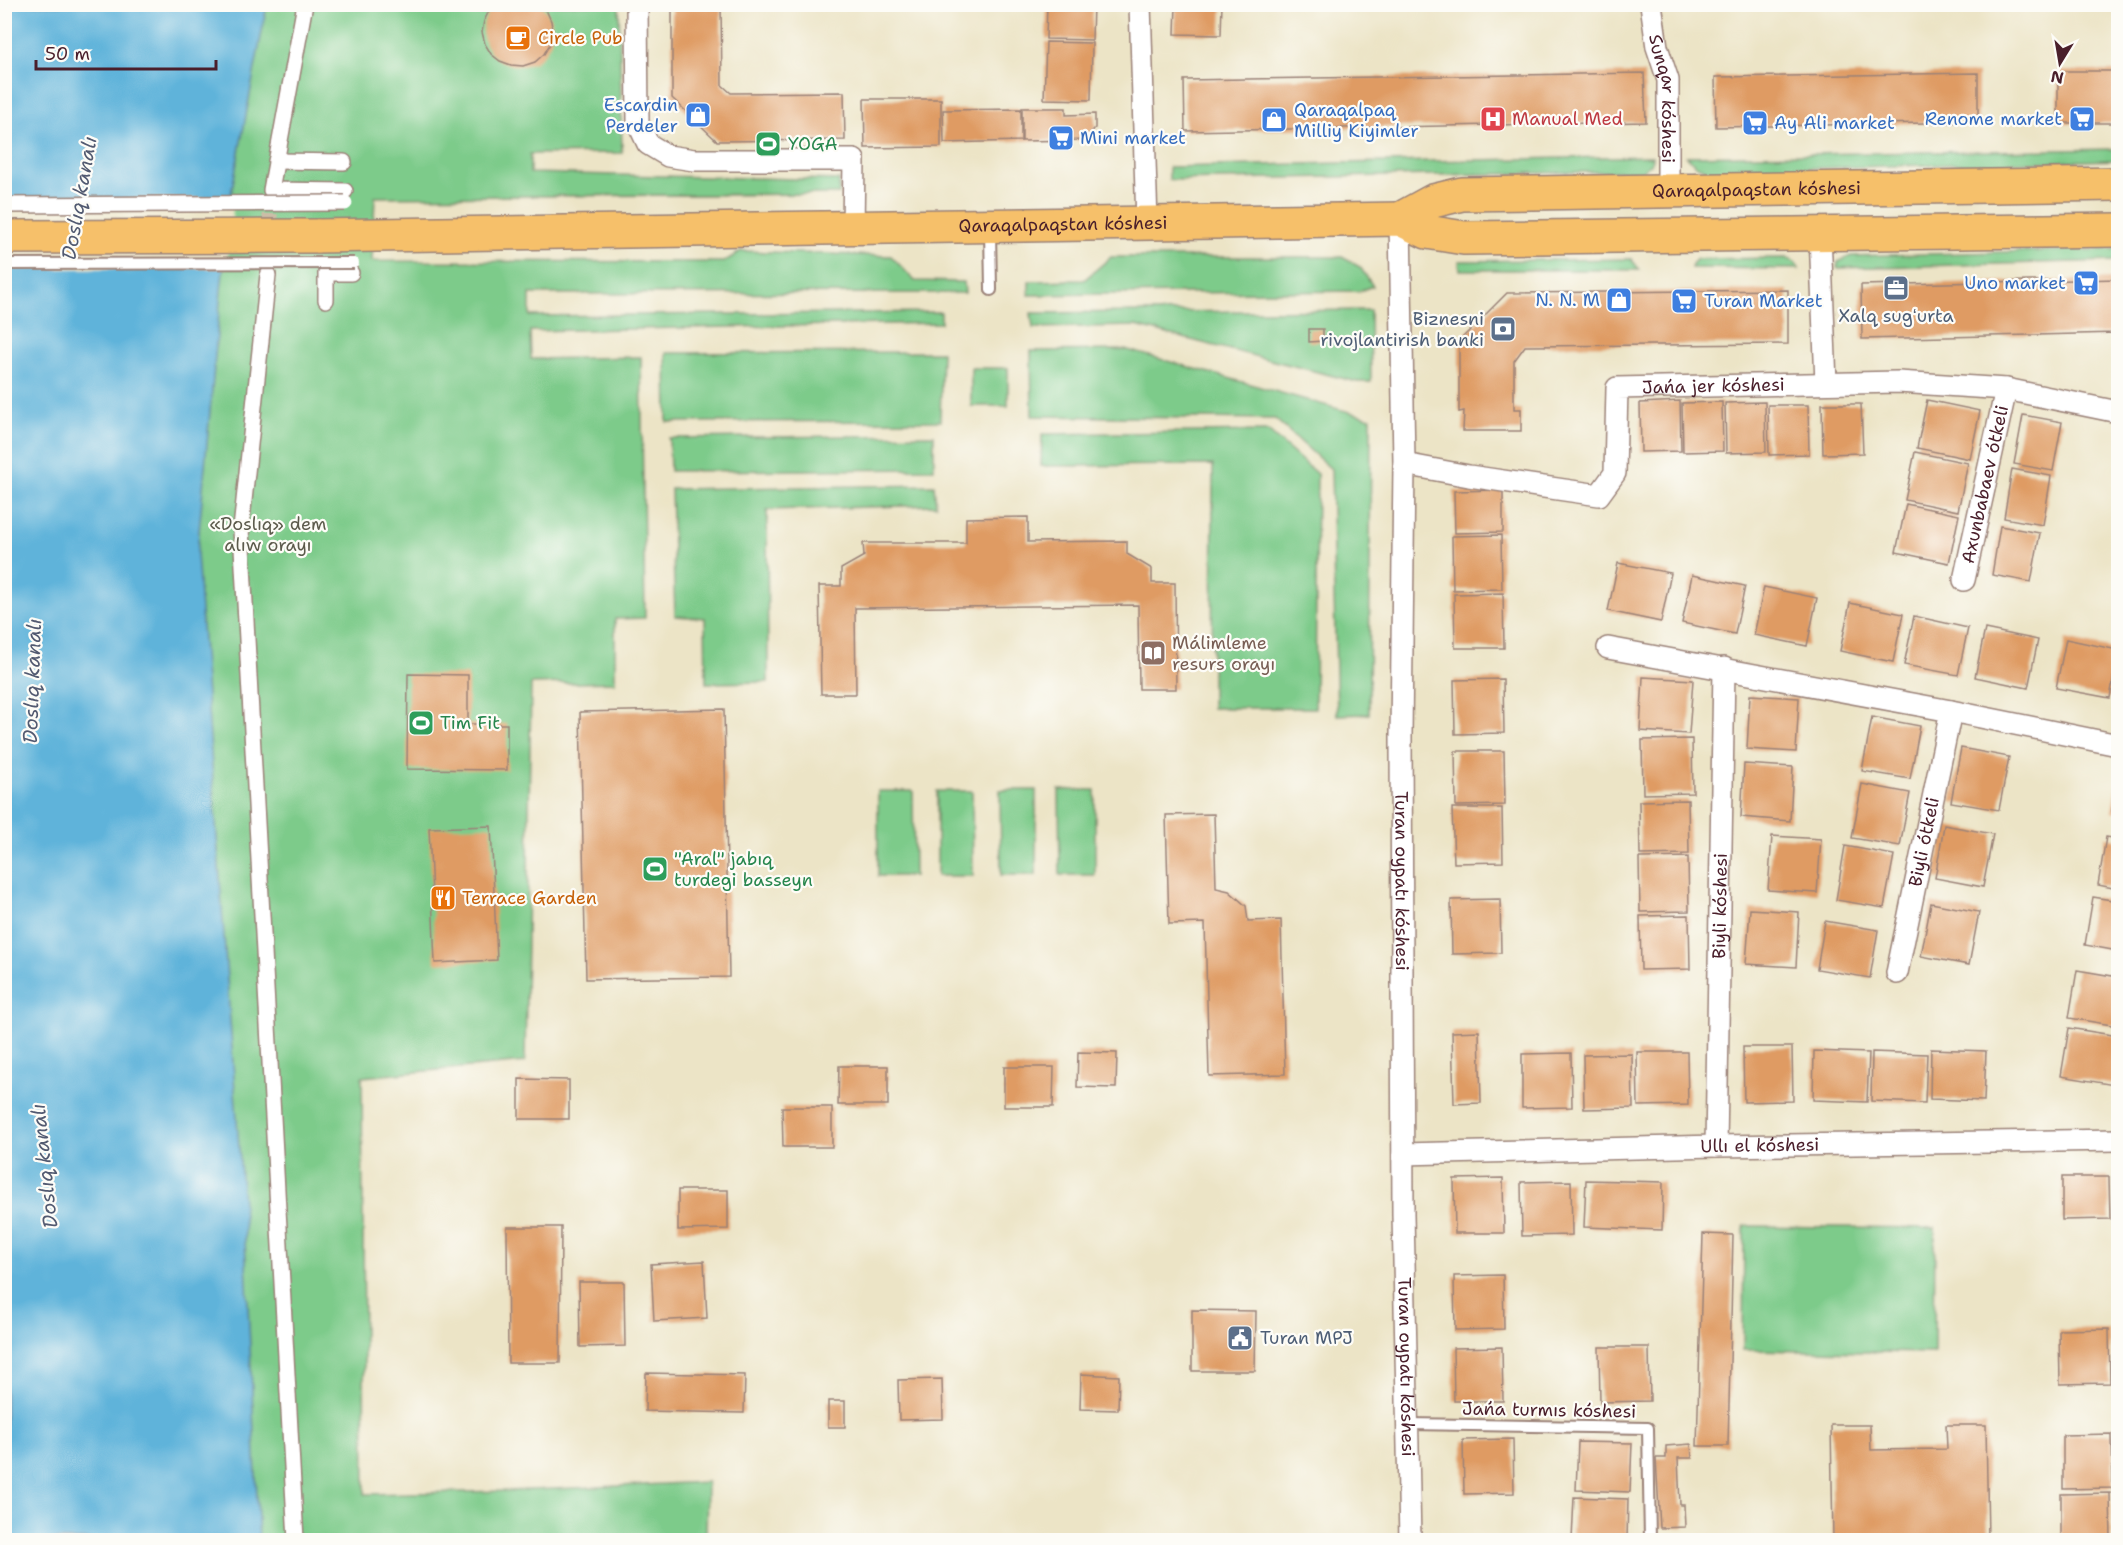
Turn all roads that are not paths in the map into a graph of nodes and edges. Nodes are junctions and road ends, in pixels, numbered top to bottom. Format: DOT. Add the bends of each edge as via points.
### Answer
graph roads {
  1 [pos="305,4"];
  2 [pos="637,4"];
  3 [pos="1140,4"];
  4 [pos="1651,4"];
  5 [pos="276,161"];
  6 [pos="344,162"];
  7 [pos="2118,184"];
  8 [pos="1668,192"];
  9 [pos="4,205"];
  10 [pos="1400,219"];
  11 [pos="1147,223"];
  12 [pos="990,226"];
  13 [pos="853,228"];
  14 [pos="2118,230"];
  15 [pos="1820,234"];
  16 [pos="4,237"];
  17 [pos="4,264"];
  18 [pos="352,268"];
  19 [pos="268,275"];
  20 [pos="991,290"];
  21 [pos="326,300"];
  22 [pos="1826,383"];
  23 [pos="2006,389"];
  24 [pos="2118,412"];
  25 [pos="1404,464"];
  26 [pos="1964,580"];
  27 [pos="1608,648"];
  28 [pos="1724,668"];
  29 [pos="1951,711"];
  30 [pos="2118,745"];
  31 [pos="1897,973"];
  32 [pos="2118,1140"];
  33 [pos="1716,1146"];
  34 [pos="1403,1154"];
  35 [pos="1408,1424"];
  36 [pos="296,1540"];
  37 [pos="1410,1540"];
  38 [pos="1650,1540"];
  1 -- 5 [label="street"];
  2 -- 13 [label="street" via="638,123 648,144 668,156 694,160 854,160"];
  3 -- 11 [label="street"];
  4 -- 8 [label="street, Sunqar kóshesi" via="1657,47 1668,80"];
  5 -- 6 [label="street"];
  5 -- 9 [label="street, bridge" via="271,190 345,197"];
  7 -- 8 [label="main road, Qaraqalpaqstan kóshesi"];
  8 -- 10 [label="main road, Qaraqalpaqstan kóshesi" via="1462,194 1433,201"];
  10 -- 11 [label="main road, Qaraqalpaqstan kóshesi"];
  10 -- 15 [label="main road, Qaraqalpaqstan kóshesi" via="1427,232 1464,238"];
  10 -- 25 [label="street, Turan oypatı kóshesi"];
  11 -- 12 [label="main road, Qaraqalpaqstan kóshesi"];
  12 -- 13 [label="main road, Qaraqalpaqstan kóshesi"];
  12 -- 20 [label="lane"];
  13 -- 16 [label="main road, Qaraqalpaqstan kóshesi, bridge"];
  14 -- 15 [label="main road, Qaraqalpaqstan kóshesi"];
  15 -- 22 [label="street"];
  17 -- 18 [label="lane, bridge"];
  18 -- 21 [label="street" via="326,273"];
  19 -- 36 [label="street" via="241,529"];
  22 -- 23 [label="street, Jańa jer kóshesi" via="1898,382"];
  22 -- 25 [label="street, Jańa jer kóshesi" via="1617,388 1615,473 1599,495"];
  23 -- 24 [label="street, Jańa jer kóshesi"];
  23 -- 26 [label="street, Axunbabaev ótkeli"];
  25 -- 34 [label="street, Turan oypatı kóshesi"];
  27 -- 28 [label="street"];
  28 -- 29 [label="street"];
  28 -- 33 [label="street, Biyli kóshesi"];
  29 -- 30 [label="street"];
  29 -- 31 [label="street, Biyli ótkeli"];
  32 -- 33 [label="street, Ullı el kóshesi"];
  33 -- 34 [label="street, Ullı el kóshesi"];
  34 -- 35 [label="street, Turan oypatı kóshesi"];
  35 -- 37 [label="street, Turan oypatı kóshesi"];
  35 -- 38 [label="lane, Jańa turmıs kóshesi" via="1648,1428"];
}
